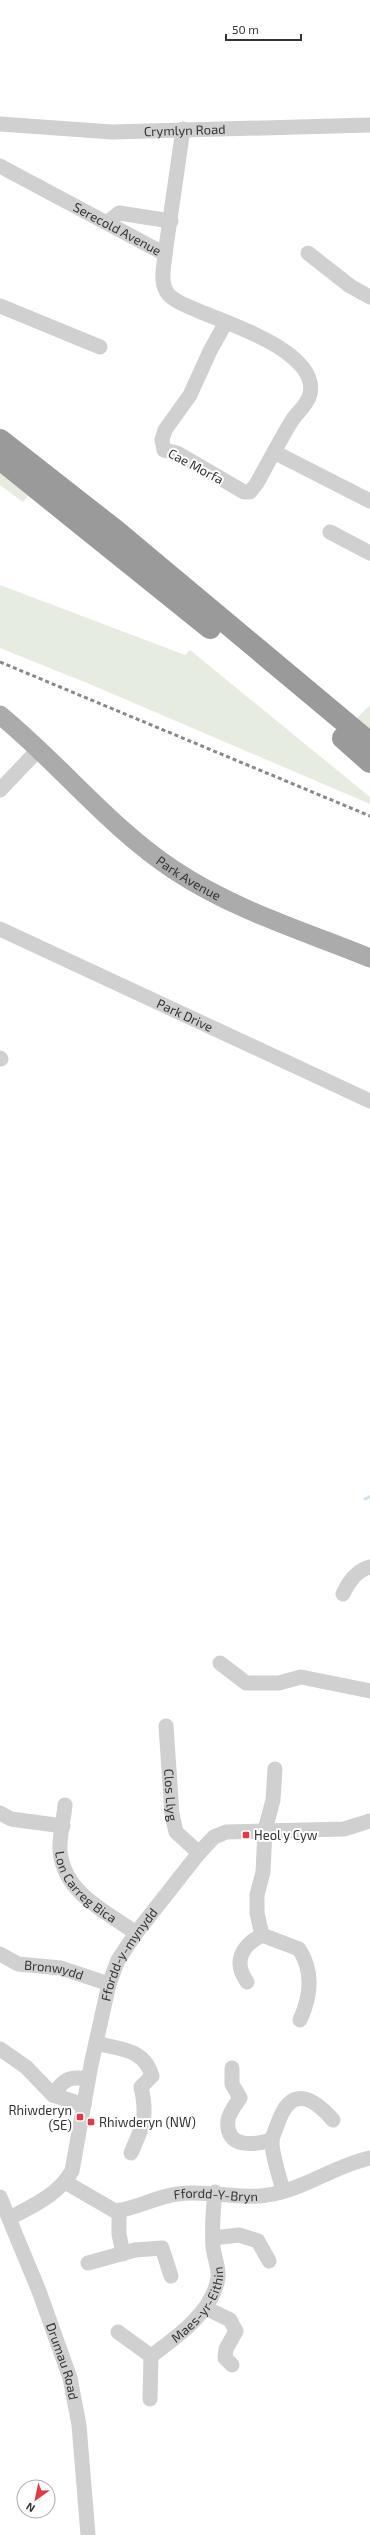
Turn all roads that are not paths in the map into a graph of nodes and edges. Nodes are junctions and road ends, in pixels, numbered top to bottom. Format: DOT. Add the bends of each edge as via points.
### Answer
graph roads {
  1 [pos="0,124"];
  2 [pos="370,125"];
  3 [pos="183,129"];
  4 [pos="0,166"];
  5 [pos="171,221"];
  6 [pos="108,222"];
  7 [pos="308,253"];
  8 [pos="165,254"];
  9 [pos="370,297"];
  10 [pos="0,306"];
  11 [pos="226,322"];
  12 [pos="100,348"];
  13 [pos="0,440"];
  14 [pos="274,452"];
  15 [pos="0,459"];
  16 [pos="370,502"];
  17 [pos="330,532"];
  18 [pos="368,548"];
  19 [pos="0,715"];
  20 [pos="370,743"];
  21 [pos="39,750"];
  22 [pos="370,762"];
  23 [pos="0,790"];
  24 [pos="0,929"];
  25 [pos="370,958"];
  26 [pos="370,1101"];
  27 [pos="370,1567"];
  28 [pos="343,1594"];
  29 [pos="220,1663"];
  30 [pos="370,1691"];
  31 [pos="166,1726"];
  32 [pos="275,1769"];
  33 [pos="65,1804"];
  34 [pos="0,1813"];
  35 [pos="370,1821"];
  36 [pos="63,1826"];
  37 [pos="264,1830"];
  38 [pos="199,1854"];
  39 [pos="136,1933"];
  40 [pos="262,1935"];
  41 [pos="0,1954"];
  42 [pos="248,1982"];
  43 [pos="109,1984"];
  44 [pos="300,2020"];
  45 [pos="96,2043"];
  46 [pos="0,2049"];
  47 [pos="232,2068"];
  48 [pos="88,2079"];
  49 [pos="53,2095"];
  50 [pos="84,2105"];
  51 [pos="333,2120"];
  52 [pos="272,2140"];
  53 [pos="131,2154"];
  54 [pos="370,2158"];
  55 [pos="66,2182"];
  56 [pos="215,2192"];
  57 [pos="283,2192"];
  58 [pos="0,2197"];
  59 [pos="119,2210"];
  60 [pos="10,2218"];
  61 [pos="213,2238"];
  62 [pos="123,2254"];
  63 [pos="269,2261"];
  64 [pos="88,2263"];
  65 [pos="171,2276"];
  66 [pos="206,2308"];
  67 [pos="118,2332"];
  68 [pos="151,2356"];
  69 [pos="232,2365"];
  70 [pos="150,2399"];
  71 [pos="88,2535"];
  1 -- 3 [label="street, Crymlyn Road" via="112,132"];
  2 -- 3 [label="street, Crymlyn Road"];
  3 -- 5 [label="street, Serecold Avenue"];
  4 -- 6 [label="street, Serecold Avenue"];
  5 -- 6 [label="street" via="119,214"];
  5 -- 8 [label="street, Serecold Avenue"];
  6 -- 8 [label="street, Serecold Avenue"];
  7 -- 9 [label="street" via="350,286"];
  8 -- 11 [label="street, Cae Morfa" via="162,279 168,295 180,303"];
  10 -- 12 [label="street"];
  11 -- 14 [label="street, Cae Morfa" via="295,358 311,382 310,395 304,407"];
  11 -- 14 [label="street, Cae Morfa" via="190,395 165,430 162,440 164,450 177,453 244,492 250,492 257,483"];
  13 -- 20 [label="highway" via="115,530"];
  14 -- 16 [label="street"];
  15 -- 22 [label="highway" via="101,538"];
  17 -- 18 [label="street"];
  19 -- 21 [label="main road, Park Avenue"];
  21 -- 23 [label="street"];
  21 -- 25 [label="main road, Park Avenue" via="82,793 173,870 221,898"];
  24 -- 26 [label="street, Park Drive"];
  27 -- 28 [label="street" via="358,1574"];
  29 -- 30 [label="street" via="246,1683 278,1682 301,1677"];
  31 -- 38 [label="street, Clos Llyg" via="172,1814 176,1832"];
  32 -- 37 [label="street" via="273,1800"];
  33 -- 36 [label="street, Lon Carreg Bica"];
  34 -- 36 [label="street, Lon Carreg Bica" via="11,1819"];
  35 -- 37 [label="street, Ffordd-y-mynydd" via="344,1828"];
  36 -- 39 [label="street, Lon Carreg Bica" via="60,1850 65,1874 82,1896"];
  37 -- 38 [label="street, Ffordd-y-mynydd" via="226,1832 214,1837"];
  37 -- 40 [label="street" via="263,1872 257,1894 257,1913"];
  38 -- 39 [label="street, Ffordd-y-mynydd"];
  39 -- 43 [label="street, Ffordd-y-mynydd" via="118,1960"];
  40 -- 42 [label="street" via="246,1948 240,1959 239,1971"];
  40 -- 44 [label="street" via="299,1949 304,1957 310,1987 307,2004"];
  41 -- 43 [label="street, Bronwydd" via="18,1964 61,1968"];
  43 -- 45 [label="street, Ffordd-y-mynydd"];
  45 -- 48 [label="street, Ffordd-y-mynydd"];
  45 -- 53 [label="street" via="135,2053 148,2062 152,2076 141,2087 146,2108 142,2128"];
  46 -- 49 [label="street" via="26,2067"];
  47 -- 52 [label="street" via="232,2084 240,2098 228,2120 231,2136 239,2143 251,2144"];
  48 -- 49 [label="street" via="74,2076 65,2081"];
  48 -- 50 [label="street, Ffordd-y-mynydd"];
  49 -- 50 [label="street"];
  50 -- 55 [label="street, Ffordd-y-mynydd" via="72,2171"];
  51 -- 52 [label="street" via="320,2105 302,2098 293,2100 282,2110"];
  52 -- 57 [label="street"];
  54 -- 57 [label="street, Ffordd-Y-Bryn" via="352,2162"];
  55 -- 59 [label="street" via="106,2207"];
  55 -- 60 [label="street, Ffordd-y-mynydd" via="47,2198"];
  56 -- 57 [label="street, Ffordd-Y-Bryn" via="255,2197"];
  56 -- 59 [label="street, Ffordd-Y-Bryn" via="177,2194"];
  56 -- 61 [label="street, Maes-yr-Eithin"];
  58 -- 60 [label="street, Drumau Road"];
  59 -- 62 [label="street" via="119,2234"];
  60 -- 71 [label="street, Drumau Road" via="70,2378 78,2425"];
  61 -- 63 [label="street" via="239,2235 258,2241"];
  61 -- 66 [label="street, Maes-yr-Eithin" via="218,2275 215,2291"];
  62 -- 64 [label="street"];
  62 -- 65 [label="street" via="135,2250 162,2248"];
  66 -- 68 [label="street, Maes-yr-Eithin"];
  66 -- 69 [label="street" via="230,2320 236,2332 226,2349 225,2358"];
  67 -- 68 [label="street"];
  68 -- 70 [label="street"];
}
